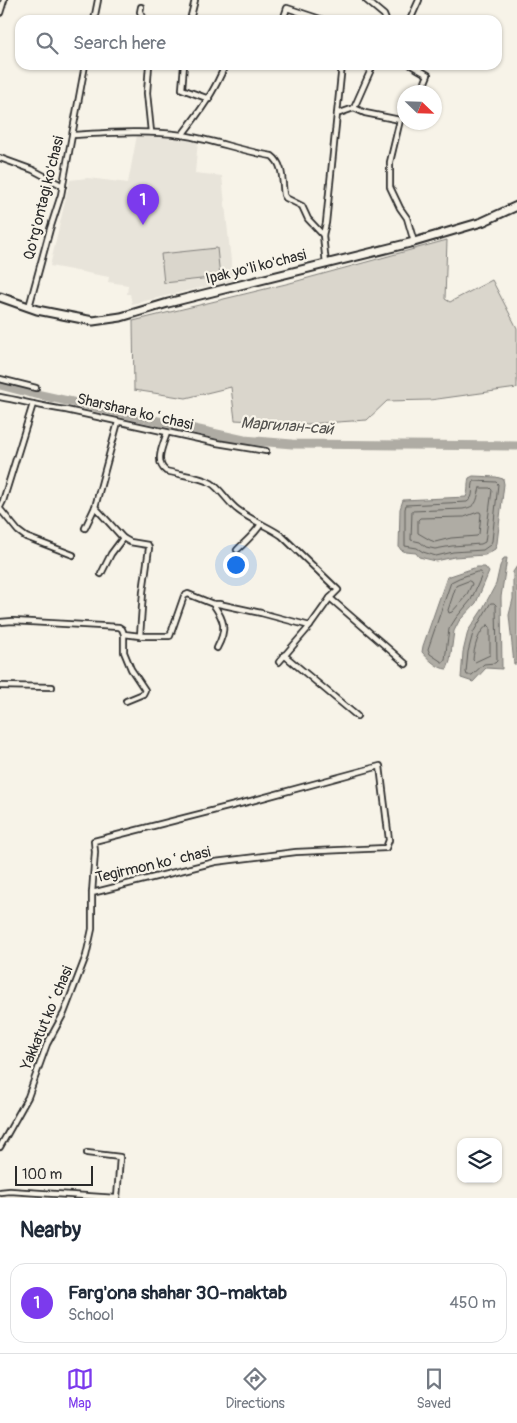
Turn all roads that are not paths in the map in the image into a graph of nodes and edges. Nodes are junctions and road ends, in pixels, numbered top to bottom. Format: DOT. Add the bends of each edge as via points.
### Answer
graph roads {
  1 [pos="4,0"];
  2 [pos="98,0"];
  3 [pos="195,0"];
  4 [pos="366,0"];
  5 [pos="419,0"];
  6 [pos="141,8"];
  7 [pos="0,13"];
  8 [pos="95,15"];
  9 [pos="142,15"];
  10 [pos="191,15"];
  11 [pos="285,15"];
  12 [pos="308,15"];
  13 [pos="384,15"];
  14 [pos="412,15"];
  15 [pos="84,70"];
  16 [pos="149,70"];
  17 [pos="184,70"];
  18 [pos="223,70"];
  19 [pos="341,70"];
  20 [pos="371,70"];
  21 [pos="419,70"];
  22 [pos="424,85"];
  23 [pos="209,99"];
  24 [pos="354,108"];
  25 [pos="337,114"];
  26 [pos="151,132"];
  27 [pos="73,134"];
  28 [pos="182,135"];
  29 [pos="0,158"];
  30 [pos="63,186"];
  31 [pos="517,206"];
  32 [pos="323,235"];
  33 [pos="414,242"];
  34 [pos="326,264"];
  35 [pos="0,297"];
  36 [pos="29,307"];
  37 [pos="0,379"];
  38 [pos="36,388"];
  39 [pos="0,397"];
  40 [pos="33,404"];
  41 [pos="118,422"];
  42 [pos="167,433"];
  43 [pos="266,451"];
  44 [pos="95,507"];
  45 [pos="0,508"];
  46 [pos="261,524"];
  47 [pos="85,528"];
  48 [pos="123,538"];
  49 [pos="237,550"];
  50 [pos="73,555"];
  51 [pos="101,574"];
  52 [pos="330,598"];
  53 [pos="213,604"];
  54 [pos="0,622"];
  55 [pos="310,626"];
  56 [pos="124,634"];
  57 [pos="140,636"];
  58 [pos="217,648"];
  59 [pos="284,655"];
  60 [pos="279,662"];
  61 [pos="406,664"];
  62 [pos="0,686"];
  63 [pos="52,687"];
  64 [pos="126,702"];
  65 [pos="357,716"];
  66 [pos="92,893"];
  67 [pos="0,1147"];
  68 [pos="87,1153"];
  69 [pos="0,1192"];
  70 [pos="117,1198"];
  1 -- 7 [label="street"];
  2 -- 8 [label="street"];
  3 -- 10 [label="street"];
  4 -- 13 [label="street"];
  5 -- 14 [label="street"];
  6 -- 9 [label="street"];
  11 -- 12 [label="street" via="287,8"];
  15 -- 27 [label="street, Qo'rg'ontagi ko'chasi"];
  16 -- 26 [label="street" via="147,93"];
  17 -- 23 [label="street" via="182,89"];
  18 -- 23 [label="street"];
  19 -- 25 [label="street"];
  20 -- 24 [label="street"];
  21 -- 22 [label="street" via="428,75"];
  23 -- 28 [label="street"];
  24 -- 25 [label="street"];
  24 -- 33 [label="street" via="400,120 390,162 390,188 407,218"];
  25 -- 32 [label="street"];
  26 -- 27 [label="street"];
  26 -- 28 [label="street"];
  27 -- 30 [label="street, Qo'rg'ontagi ko'chasi"];
  28 -- 32 [label="street" via="272,156 281,170 284,196 302,206 308,219"];
  29 -- 30 [label="street"];
  30 -- 36 [label="street, Qo'rg'ontagi ko'chasi"];
  31 -- 33 [label="main road, Ipak yo'li ko'chasi" via="482,222"];
  32 -- 34 [label="street"];
  33 -- 34 [label="main road, Ipak yo'li ko'chasi"];
  34 -- 36 [label="main road, Ipak yo'li ko'chasi" via="121,317 93,321"];
  35 -- 36 [label="main road, Ipak yo'li ko'chasi"];
  37 -- 38 [label="street"];
  39 -- 40 [label="street, Sharshara koʻchasi"];
  40 -- 41 [label="street, Sharshara koʻchasi"];
  40 -- 45 [label="street"];
  41 -- 42 [label="street, Sharshara koʻchasi"];
  41 -- 44 [label="street"];
  42 -- 43 [label="street, Sharshara koʻchasi"];
  42 -- 46 [label="street" via="160,459 161,468 213,484 228,502"];
  44 -- 47 [label="street"];
  44 -- 48 [label="street"];
  45 -- 50 [label="street" via="26,537"];
  46 -- 49 [label="street"];
  46 -- 52 [label="street" via="282,536 338,590"];
  48 -- 51 [label="street" via="110,554"];
  48 -- 57 [label="street" via="146,544 149,548"];
  52 -- 55 [label="street"];
  52 -- 61 [label="street"];
  53 -- 55 [label="street"];
  53 -- 57 [label="street" via="188,594 184,596 170,636"];
  53 -- 58 [label="street" via="224,624"];
  54 -- 56 [label="street" via="119,627"];
  55 -- 59 [label="street"];
  56 -- 57 [label="street"];
  56 -- 64 [label="street" via="124,652 145,690"];
  59 -- 60 [label="street"];
  59 -- 65 [label="street"];
  62 -- 63 [label="street"];
  66 -- 66 [label="street, Tegirmon koʻchasi" via="94,841 380,766 389,840 386,848 296,852 223,861"];
  66 -- 67 [label="street, Yakkatut koʻchasi" via="92,929 86,956 64,1013 47,1044 28,1097"];
  68 -- 70 [label="street" via="120,1157"];
  69 -- 70 [label="street"];
}
